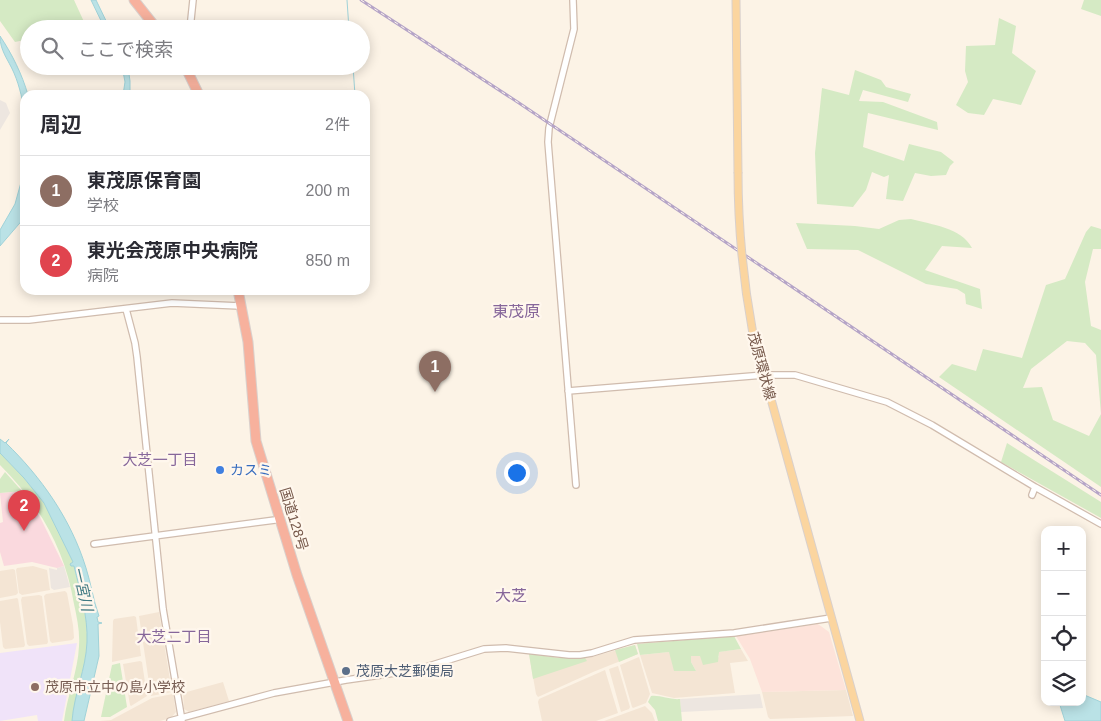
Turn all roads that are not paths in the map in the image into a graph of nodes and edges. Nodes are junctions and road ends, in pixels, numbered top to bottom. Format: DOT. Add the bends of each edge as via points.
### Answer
graph roads {
  1 [pos="134,0"];
  2 [pos="193,0"];
  3 [pos="573,0"];
  4 [pos="736,0"];
  5 [pos="150,20"];
  6 [pos="191,20"];
  7 [pos="191,75"];
  8 [pos="197,90"];
  9 [pos="239,295"];
  10 [pos="240,306"];
  11 [pos="126,309"];
  12 [pos="0,320"];
  13 [pos="765,375"];
  14 [pos="568,391"];
  15 [pos="576,485"];
  16 [pos="1035,487"];
  17 [pos="1032,495"];
  18 [pos="279,518"];
  19 [pos="1101,524"];
  20 [pos="156,535"];
  21 [pos="94,544"];
  22 [pos="831,618"];
  23 [pos="335,682"];
  24 [pos="182,719"];
  25 [pos="170,721"];
  26 [pos="348,721"];
  27 [pos="860,721"];
  1 -- 5 [label="highway"];
  2 -- 6 [label="street"];
  3 -- 14 [label="street" via="574,30 548,142"];
  4 -- 13 [label="main road, 茂原環状線, bridge" via="741,260"];
  7 -- 8 [label="highway"];
  9 -- 10 [label="highway, 国道128号"];
  10 -- 11 [label="street" via="172,303"];
  10 -- 18 [label="highway, 国道128号" via="248,342 256,441"];
  11 -- 12 [label="street" via="29,320"];
  11 -- 20 [label="street" via="138,357"];
  13 -- 14 [label="street"];
  13 -- 16 [label="street" via="795,374 887,402"];
  13 -- 22 [label="main road, 茂原環状線"];
  14 -- 15 [label="street"];
  16 -- 17 [label="street"];
  16 -- 19 [label="street"];
  18 -- 20 [label="street"];
  18 -- 23 [label="highway, 国道128号"];
  20 -- 21 [label="street"];
  20 -- 24 [label="street"];
  22 -- 23 [label="street" via="734,633 634,640 580,655 484,649 416,670"];
  22 -- 27 [label="main road, 茂原環状線"];
  23 -- 24 [label="street" via="274,693"];
  23 -- 26 [label="highway, 国道128号"];
  24 -- 25 [label="street"];
}
